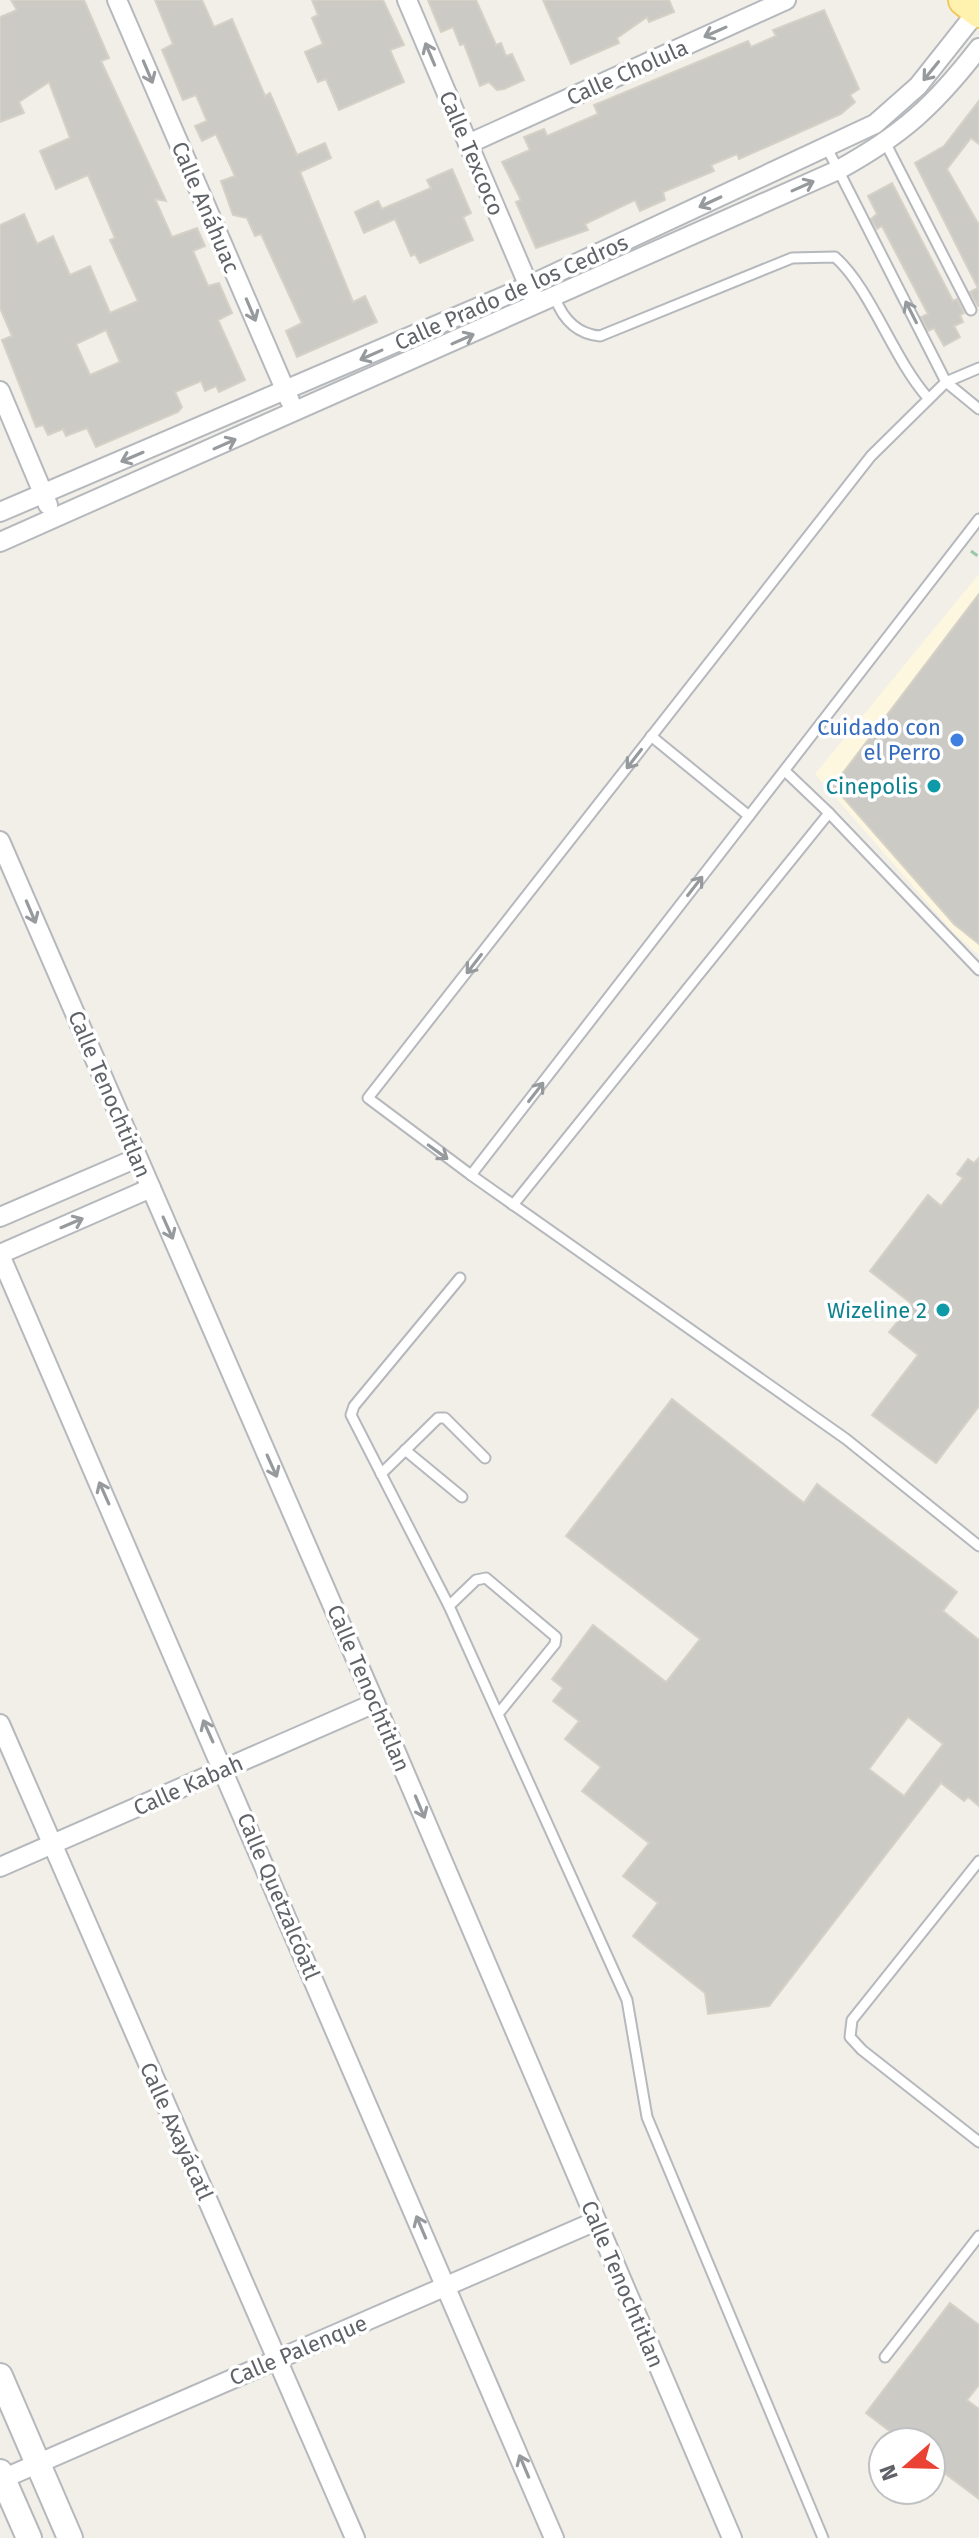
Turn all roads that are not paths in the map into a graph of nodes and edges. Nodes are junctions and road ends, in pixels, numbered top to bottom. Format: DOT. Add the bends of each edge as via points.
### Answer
graph roads {
  1 [pos="117,0"];
  2 [pos="407,0"];
  3 [pos="786,0"];
  4 [pos="975,8"];
  5 [pos="979,48"];
  6 [pos="468,144"];
  7 [pos="886,144"];
  8 [pos="827,148"];
  9 [pos="838,170"];
  10 [pos="528,286"];
  11 [pos="555,298"];
  12 [pos="537,306"];
  13 [pos="971,310"];
  14 [pos="979,368"];
  15 [pos="946,382"];
  16 [pos="0,391"];
  17 [pos="286,392"];
  18 [pos="928,398"];
  19 [pos="979,409"];
  20 [pos="295,413"];
  21 [pos="44,494"];
  22 [pos="0,512"];
  23 [pos="54,519"];
  24 [pos="979,519"];
  25 [pos="0,542"];
  26 [pos="651,736"];
  27 [pos="783,774"];
  28 [pos="829,813"];
  29 [pos="749,816"];
  30 [pos="0,841"];
  31 [pos="979,970"];
  32 [pos="137,1158"];
  33 [pos="471,1175"];
  34 [pos="151,1188"];
  35 [pos="513,1205"];
  36 [pos="0,1217"];
  37 [pos="0,1254"];
  38 [pos="460,1278"];
  39 [pos="405,1450"];
  40 [pos="485,1458"];
  41 [pos="381,1474"];
  42 [pos="462,1497"];
  43 [pos="979,1546"];
  44 [pos="449,1606"];
  45 [pos="375,1703"];
  46 [pos="498,1714"];
  47 [pos="0,1724"];
  48 [pos="224,1769"];
  49 [pos="52,1844"];
  50 [pos="979,1861"];
  51 [pos="0,1867"];
  52 [pos="979,2142"];
  53 [pos="596,2221"];
  54 [pos="979,2236"];
  55 [pos="447,2286"];
  56 [pos="885,2357"];
  57 [pos="277,2360"];
  58 [pos="0,2376"];
  59 [pos="37,2462"];
  60 [pos="1,2477"];
  61 [pos="29,2538"];
  62 [pos="70,2538"];
  63 [pos="355,2538"];
  64 [pos="554,2538"];
  65 [pos="732,2538"];
  66 [pos="823,2538"];
  1 -- 17 [label="street, Calle Anáhuac, one-way"];
  6 -- 2 [label="street, Calle Texcoco, one-way"];
  3 -- 6 [label="street, Calle Cholula, one-way"];
  4 -- 8 [label="street, Calle Prado de los Cedros, one-way" via="918,86 892,112"];
  5 -- 7 [label="street, Calle Prado de los Cedros" via="936,100"];
  6 -- 10 [label="street, Calle Texcoco"];
  7 -- 9 [label="street, Calle Prado de los Cedros"];
  7 -- 13 [label="lane"];
  8 -- 9 [label="lane"];
  8 -- 10 [label="street, Calle Prado de los Cedros, one-way"];
  11 -- 9 [label="street, Calle Prado de los Cedros, one-way"];
  15 -- 9 [label="lane, one-way"];
  10 -- 12 [label="street, Calle Texcoco"];
  10 -- 17 [label="street, Calle Prado de los Cedros, one-way"];
  11 -- 12 [label="street, Calle Prado de los Cedros"];
  11 -- 18 [label="lane" via="569,322 600,336 792,258 835,257 853,275 899,361"];
  20 -- 12 [label="street, Calle Prado de los Cedros, one-way"];
  14 -- 15 [label="lane"];
  15 -- 18 [label="lane"];
  15 -- 19 [label="lane"];
  16 -- 21 [label="street"];
  17 -- 20 [label="street, Calle Anáhuac"];
  17 -- 21 [label="street, Calle Prado de los Cedros, one-way"];
  18 -- 26 [label="lane" via="871,456"];
  23 -- 20 [label="street, Calle Prado de los Cedros, one-way"];
  21 -- 22 [label="street, Calle Prado de los Cedros"];
  21 -- 23 [label="street"];
  23 -- 25 [label="street, Calle Prado de los Cedros"];
  24 -- 27 [label="lane"];
  26 -- 29 [label="lane"];
  26 -- 33 [label="lane, one-way" via="369,1094 373,1105"];
  27 -- 28 [label="lane"];
  27 -- 29 [label="lane"];
  28 -- 31 [label="lane"];
  28 -- 35 [label="lane"];
  33 -- 29 [label="lane, one-way"];
  30 -- 32 [label="street, Calle Tenochtitlan, one-way"];
  32 -- 34 [label="street, Calle Tenochtitlan"];
  32 -- 36 [label="street"];
  33 -- 35 [label="lane"];
  37 -- 34 [label="street, one-way"];
  34 -- 45 [label="street, Calle Tenochtitlan, one-way"];
  35 -- 43 [label="lane" via="846,1439"];
  48 -- 37 [label="street, Calle Quetzalcóatl, one-way"];
  38 -- 41 [label="lane" via="352,1408"];
  39 -- 40 [label="lane" via="442,1417"];
  39 -- 41 [label="lane"];
  39 -- 42 [label="lane"];
  41 -- 44 [label="lane"];
  44 -- 46 [label="lane"];
  44 -- 46 [label="lane" via="476,1580 486,1578 556,1637"];
  45 -- 48 [label="street, Calle Kabah"];
  45 -- 53 [label="street, Calle Tenochtitlan, one-way"];
  46 -- 66 [label="lane" via="627,2000 647,2117"];
  47 -- 49 [label="street, Calle Axayácatl"];
  48 -- 49 [label="street, Calle Kabah"];
  55 -- 48 [label="street, Calle Quetzalcóatl, one-way"];
  49 -- 51 [label="street, Calle Kabah"];
  49 -- 57 [label="street, Calle Axayácatl"];
  50 -- 52 [label="lane" via="852,2020 850,2037"];
  53 -- 55 [label="street, Calle Palenque"];
  53 -- 65 [label="street, Calle Tenochtitlan"];
  54 -- 56 [label="lane"];
  55 -- 57 [label="street, Calle Palenque"];
  64 -- 55 [label="street, Calle Quetzalcóatl, one-way"];
  57 -- 59 [label="street, Calle Palenque"];
  57 -- 63 [label="street, Calle Axayácatl"];
  58 -- 59 [label="street"];
  59 -- 60 [label="street, Calle Palenque"];
  59 -- 62 [label="street"];
  60 -- 61 [label="street"];
}
